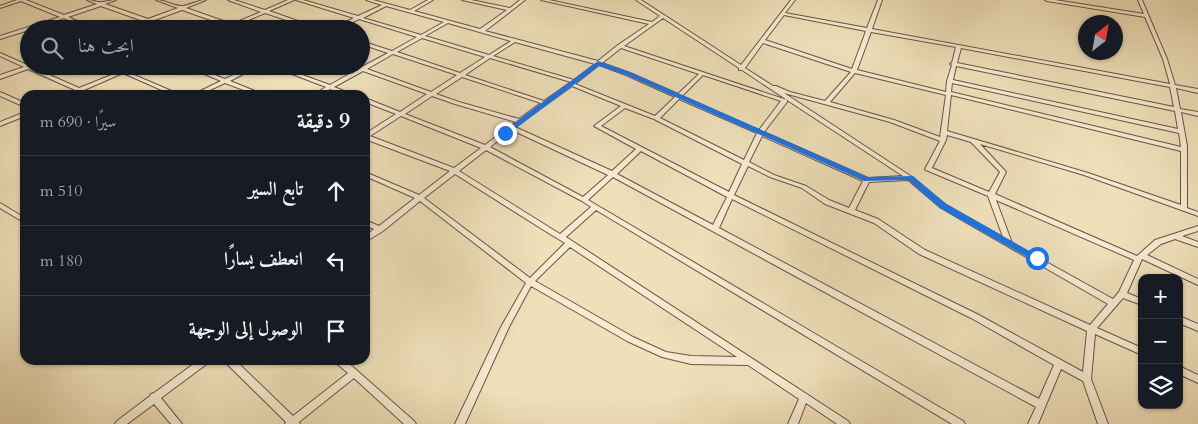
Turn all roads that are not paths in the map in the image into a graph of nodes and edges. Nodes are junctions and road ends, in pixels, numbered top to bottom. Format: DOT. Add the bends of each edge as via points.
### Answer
graph roads {
  1 [pos="22,0"];
  2 [pos="89,0"];
  3 [pos="114,0"];
  4 [pos="158,0"];
  5 [pos="204,0"];
  6 [pos="230,0"];
  7 [pos="292,0"];
  8 [pos="298,0"];
  9 [pos="368,0"];
  10 [pos="431,0"];
  11 [pos="464,0"];
  12 [pos="523,0"];
  13 [pos="543,0"];
  14 [pos="638,0"];
  15 [pos="794,0"];
  16 [pos="880,0"];
  17 [pos="1046,0"];
  18 [pos="1140,0"];
  19 [pos="102,4"];
  20 [pos="386,5"];
  21 [pos="0,7"];
  22 [pos="182,8"];
  23 [pos="511,9"];
  24 [pos="265,11"];
  25 [pos="410,12"];
  26 [pos="784,14"];
  27 [pos="1147,16"];
  28 [pos="64,17"];
  29 [pos="662,17"];
  30 [pos="357,18"];
  31 [pos="56,20"];
  32 [pos="72,20"];
  33 [pos="145,20"];
  34 [pos="151,20"];
  35 [pos="217,20"];
  36 [pos="244,20"];
  37 [pos="292,20"];
  38 [pos="353,20"];
  39 [pos="364,20"];
  40 [pos="370,22"];
  41 [pos="447,22"];
  42 [pos="652,23"];
  43 [pos="869,28"];
  44 [pos="481,31"];
  45 [pos="20,33"];
  46 [pos="419,37"];
  47 [pos="0,38"];
  48 [pos="514,40"];
  49 [pos="762,40"];
  50 [pos="370,45"];
  51 [pos="620,46"];
  52 [pos="959,46"];
  53 [pos="393,53"];
  54 [pos="0,54"];
  55 [pos="489,57"];
  56 [pos="20,63"];
  57 [pos="598,63"];
  58 [pos="953,64"];
  59 [pos="370,65"];
  60 [pos="741,69"];
  61 [pos="20,70"];
  62 [pos="854,71"];
  63 [pos="370,72"];
  64 [pos="703,73"];
  65 [pos="462,74"];
  66 [pos="46,75"];
  67 [pos="117,75"];
  68 [pos="131,75"];
  69 [pos="210,75"];
  70 [pos="238,75"];
  71 [pos="297,75"];
  72 [pos="352,75"];
  73 [pos="751,75"];
  74 [pos="0,77"];
  75 [pos="225,81"];
  76 [pos="950,82"];
  77 [pos="573,83"];
  78 [pos="1173,86"];
  79 [pos="330,87"];
  80 [pos="80,90"];
  81 [pos="166,90"];
  82 [pos="205,90"];
  83 [pos="249,90"];
  84 [pos="325,90"];
  85 [pos="338,90"];
  86 [pos="1198,91"];
  87 [pos="948,93"];
  88 [pos="0,94"];
  89 [pos="432,94"];
  90 [pos="678,96"];
  91 [pos="784,101"];
  92 [pos="370,102"];
  93 [pos="827,102"];
  94 [pos="546,103"];
  95 [pos="793,103"];
  96 [pos="20,104"];
  97 [pos="624,106"];
  98 [pos="1178,110"];
  99 [pos="403,114"];
  100 [pos="1198,114"];
  101 [pos="20,116"];
  102 [pos="656,118"];
  103 [pos="520,120"];
  104 [pos="0,124"];
  105 [pos="512,128"];
  106 [pos="944,132"];
  107 [pos="1182,132"];
  108 [pos="370,133"];
  109 [pos="760,133"];
  110 [pos="370,138"];
  111 [pos="943,140"];
  112 [pos="973,141"];
  113 [pos="485,147"];
  114 [pos="640,149"];
  115 [pos="1184,150"];
  116 [pos="746,163"];
  117 [pos="455,171"];
  118 [pos="612,174"];
  119 [pos="370,176"];
  120 [pos="910,178"];
  121 [pos="867,180"];
  122 [pos="991,195"];
  123 [pos="731,196"];
  124 [pos="420,198"];
  125 [pos="584,200"];
  126 [pos="0,205"];
  127 [pos="595,206"];
  128 [pos="1184,209"];
  129 [pos="850,212"];
  130 [pos="1198,214"];
  131 [pos="20,219"];
  132 [pos="370,224"];
  133 [pos="1198,228"];
  134 [pos="380,229"];
  135 [pos="715,229"];
  136 [pos="370,236"];
  137 [pos="561,237"];
  138 [pos="1177,237"];
  139 [pos="569,243"];
  140 [pos="1009,243"];
  141 [pos="1198,245"];
  142 [pos="1140,257"];
  143 [pos="530,282"];
  144 [pos="1198,282"];
  145 [pos="1122,294"];
  146 [pos="1138,300"];
  147 [pos="1114,304"];
  148 [pos="1183,321"];
  149 [pos="1198,328"];
  150 [pos="1091,329"];
  151 [pos="1138,350"];
  152 [pos="749,361"];
  153 [pos="1059,364"];
  154 [pos="198,365"];
  155 [pos="234,365"];
  156 [pos="345,365"];
  157 [pos="1183,372"];
  158 [pos="354,373"];
  159 [pos="1087,379"];
  160 [pos="1198,379"];
  161 [pos="154,397"];
  162 [pos="804,397"];
  163 [pos="1041,405"];
  164 [pos="293,423"];
  165 [pos="120,424"];
  166 [pos="177,424"];
  167 [pos="411,424"];
  168 [pos="460,424"];
  169 [pos="792,424"];
  170 [pos="845,424"];
  171 [pos="960,424"];
  172 [pos="1033,424"];
  173 [pos="1103,424"];
  1 -- 21 [label="street"];
  1 -- 28 [label="street"];
  2 -- 19 [label="street"];
  3 -- 19 [label="street"];
  4 -- 22 [label="street"];
  5 -- 22 [label="street"];
  6 -- 24 [label="street"];
  7 -- 24 [label="street"];
  8 -- 30 [label="street"];
  9 -- 20 [label="street"];
  10 -- 25 [label="street"];
  11 -- 23 [label="street"];
  12 -- 23 [label="street"];
  13 -- 42 [label="street"];
  14 -- 29 [label="street"];
  15 -- 26 [label="street"];
  16 -- 43 [label="street"];
  17 -- 27 [label="street"];
  18 -- 27 [label="street"];
  19 -- 28 [label="street"];
  19 -- 33 [label="street"];
  20 -- 25 [label="street"];
  20 -- 30 [label="street"];
  22 -- 34 [label="street"];
  22 -- 35 [label="street"];
  23 -- 44 [label="street"];
  24 -- 36 [label="street"];
  24 -- 37 [label="street"];
  25 -- 41 [label="street"];
  26 -- 43 [label="street"];
  26 -- 49 [label="street"];
  27 -- 78 [label="street" via="1166,59"];
  28 -- 31 [label="street"];
  28 -- 32 [label="street"];
  29 -- 42 [label="street"];
  29 -- 60 [label="street"];
  30 -- 38 [label="street"];
  30 -- 39 [label="street"];
  40 -- 46 [label="street"];
  41 -- 44 [label="street"];
  41 -- 46 [label="street"];
  42 -- 51 [label="street"];
  43 -- 52 [label="street"];
  43 -- 62 [label="street"];
  44 -- 48 [label="street"];
  45 -- 47 [label="street"];
  46 -- 53 [label="street"];
  46 -- 55 [label="street"];
  48 -- 55 [label="street"];
  48 -- 57 [label="street"];
  49 -- 60 [label="street"];
  49 -- 62 [label="street"];
  50 -- 53 [label="street"];
  51 -- 57 [label="street"];
  51 -- 64 [label="street"];
  52 -- 58 [label="street"];
  52 -- 78 [label="street"];
  53 -- 59 [label="street"];
  53 -- 65 [label="street"];
  54 -- 56 [label="street"];
  55 -- 65 [label="street"];
  55 -- 77 [label="street"];
  57 -- 77 [label="street"];
  57 -- 90 [label="street"];
  58 -- 76 [label="street"];
  58 -- 98 [label="street"];
  60 -- 73 [label="street"];
  61 -- 74 [label="street"];
  62 -- 87 [label="street"];
  62 -- 93 [label="street"];
  63 -- 89 [label="street"];
  64 -- 90 [label="street"];
  64 -- 91 [label="street"];
  65 -- 89 [label="street"];
  65 -- 94 [label="street"];
  66 -- 80 [label="street"];
  67 -- 80 [label="street"];
  68 -- 81 [label="street"];
  69 -- 75 [label="street"];
  70 -- 75 [label="street"];
  71 -- 79 [label="street"];
  72 -- 79 [label="street"];
  73 -- 93 [label="street" via="788,93"];
  73 -- 95 [label="street"];
  75 -- 82 [label="street"];
  75 -- 83 [label="street"];
  76 -- 87 [label="street"];
  76 -- 107 [label="street"];
  77 -- 94 [label="street"];
  77 -- 97 [label="street"];
  78 -- 86 [label="street"];
  78 -- 98 [label="street"];
  79 -- 84 [label="street"];
  79 -- 85 [label="street"];
  87 -- 106 [label="street"];
  87 -- 115 [label="street"];
  88 -- 96 [label="street"];
  89 -- 99 [label="street"];
  89 -- 103 [label="street"];
  90 -- 102 [label="street"];
  90 -- 109 [label="street"];
  91 -- 95 [label="street"];
  91 -- 109 [label="street"];
  92 -- 99 [label="street"];
  93 -- 111 [label="street"];
  94 -- 103 [label="street"];
  95 -- 120 [label="street"];
  97 -- 102 [label="street"];
  97 -- 114 [label="street" via="597,126"];
  98 -- 100 [label="street"];
  98 -- 107 [label="street"];
  99 -- 108 [label="street"];
  99 -- 113 [label="street"];
  101 -- 104 [label="street"];
  102 -- 116 [label="street"];
  103 -- 105 [label="street"];
  105 -- 113 [label="street"];
  105 -- 118 [label="street"];
  106 -- 111 [label="street"];
  106 -- 112 [label="street"];
  107 -- 115 [label="street"];
  109 -- 116 [label="street"];
  109 -- 121 [label="street"];
  110 -- 117 [label="street"];
  111 -- 122 [label="street" via="928,169"];
  112 -- 122 [label="street" via="1003,172"];
  112 -- 128 [label="street" via="1086,174"];
  113 -- 117 [label="street"];
  113 -- 125 [label="street"];
  114 -- 118 [label="street"];
  114 -- 123 [label="street"];
  115 -- 128 [label="street"];
  116 -- 123 [label="street"];
  116 -- 129 [label="street" via="804,187"];
  117 -- 124 [label="street"];
  117 -- 137 [label="street"];
  118 -- 125 [label="street"];
  118 -- 135 [label="street"];
  119 -- 124 [label="street"];
  120 -- 121 [label="street"];
  120 -- 140 [label="street" via="943,206"];
  121 -- 129 [label="street"];
  122 -- 140 [label="street"];
  122 -- 142 [label="street"];
  123 -- 135 [label="street"];
  123 -- 153 [label="street" via="974,316"];
  124 -- 134 [label="street"];
  124 -- 143 [label="street"];
  125 -- 127 [label="street"];
  126 -- 131 [label="street"];
  127 -- 137 [label="street"];
  127 -- 171 [label="street"];
  128 -- 130 [label="street"];
  129 -- 150 [label="street" via="876,221 942,262"];
  132 -- 134 [label="street"];
  133 -- 138 [label="street"];
  134 -- 136 [label="street"];
  135 -- 163 [label="street"];
  137 -- 139 [label="street"];
  138 -- 141 [label="street"];
  138 -- 142 [label="street" via="1158,242"];
  139 -- 143 [label="street"];
  139 -- 152 [label="street"];
  140 -- 147 [label="street"];
  142 -- 144 [label="street"];
  142 -- 145 [label="street"];
  143 -- 152 [label="street" via="622,335 665,355 691,360"];
  143 -- 168 [label="street"];
  145 -- 146 [label="street"];
  145 -- 147 [label="street"];
  147 -- 150 [label="street"];
  148 -- 149 [label="street"];
  150 -- 151 [label="street"];
  150 -- 159 [label="street"];
  152 -- 162 [label="street"];
  153 -- 159 [label="street"];
  153 -- 163 [label="street"];
  154 -- 161 [label="street"];
  155 -- 164 [label="street"];
  156 -- 158 [label="street"];
  157 -- 160 [label="street"];
  158 -- 164 [label="street"];
  158 -- 167 [label="street"];
  159 -- 173 [label="street"];
  161 -- 165 [label="street"];
  161 -- 166 [label="street"];
  162 -- 169 [label="street"];
  162 -- 170 [label="street"];
  163 -- 172 [label="street"];
}
